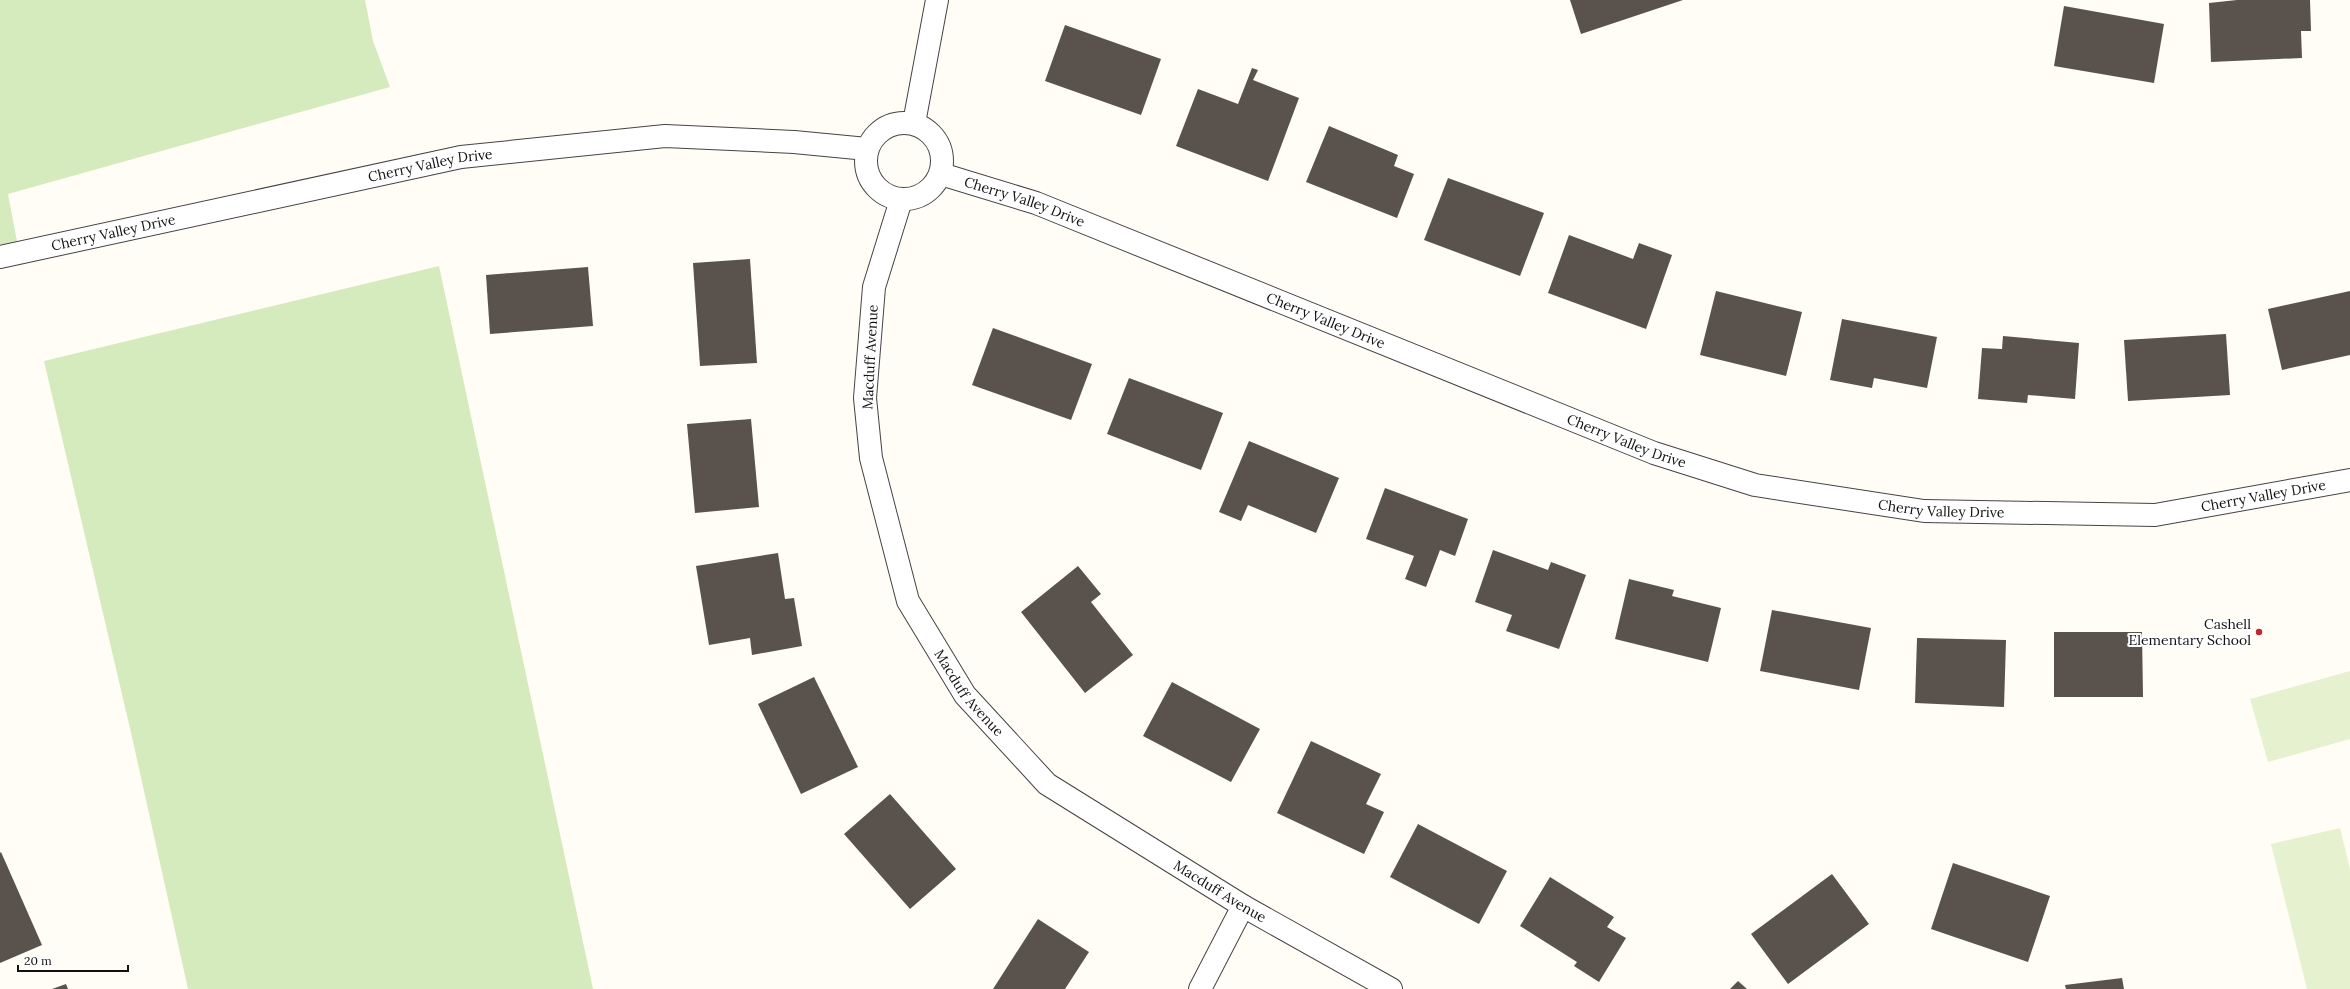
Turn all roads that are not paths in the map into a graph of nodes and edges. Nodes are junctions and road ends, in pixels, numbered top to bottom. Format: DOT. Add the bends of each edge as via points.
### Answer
graph roads {
  1 [pos="937,0"];
  2 [pos="914,123"];
  3 [pos="867,149"];
  4 [pos="942,174"];
  5 [pos="901,200"];
  6 [pos="0,257"];
  7 [pos="2350,480"];
  8 [pos="1243,906"];
  9 [pos="1200,989"];
  10 [pos="1391,989"];
  1 -- 2 [label="street"];
  2 -- 3 [label="street" via="895,123 878,132"];
  2 -- 4 [label="street" via="933,135 943,154"];
  3 -- 5 [label="street" via="865,165 871,181 883,194"];
  3 -- 6 [label="street, Cherry Valley Drive" via="794,142 665,136 461,157"];
  4 -- 5 [label="street" via="932,189 918,198"];
  4 -- 7 [label="street, Cherry Valley Drive" via="1036,203 1654,453 1755,485 1924,510 2155,515"];
  5 -- 8 [label="street, Macduff Avenue" via="874,287 865,398 871,458 908,601 965,695 1047,784"];
  8 -- 9 [label="street"];
  8 -- 10 [label="street, Macduff Avenue"];
}
